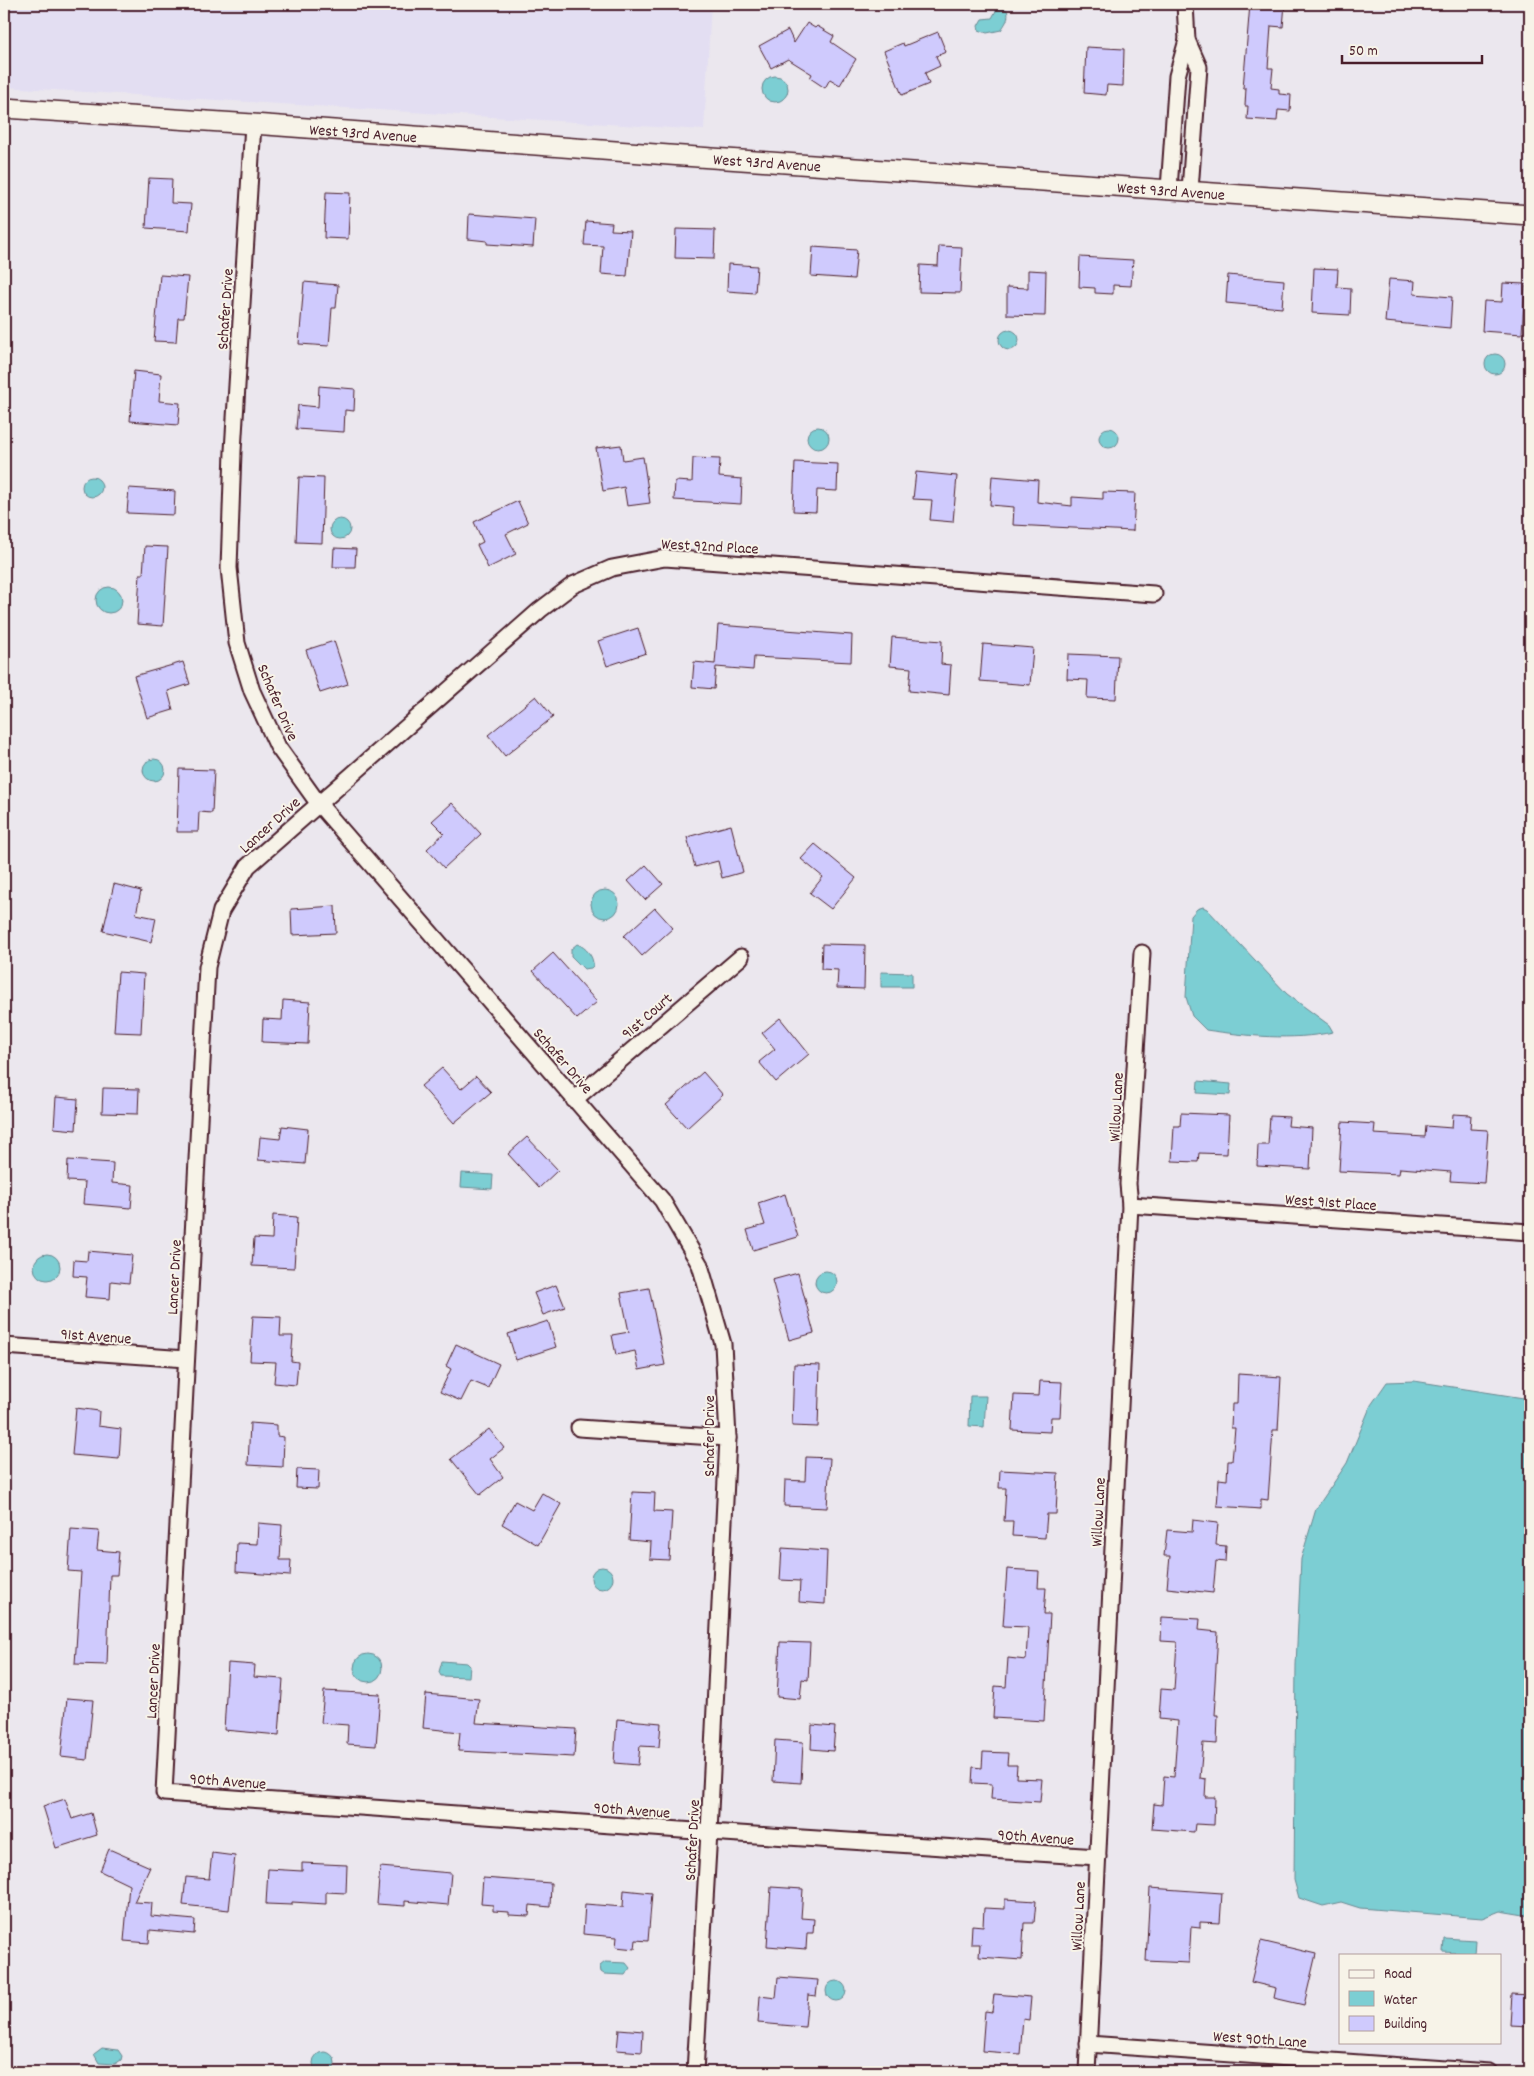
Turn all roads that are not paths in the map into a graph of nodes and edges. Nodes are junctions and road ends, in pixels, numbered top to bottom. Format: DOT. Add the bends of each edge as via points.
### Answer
graph roads {
  1 [pos="1185,4"];
  2 [pos="1187,40"];
  3 [pos="4,108"];
  4 [pos="253,124"];
  5 [pos="1169,189"];
  6 [pos="1190,190"];
  7 [pos="1530,215"];
  8 [pos="1154,594"];
  9 [pos="318,803"];
  10 [pos="1142,954"];
  11 [pos="741,957"];
  12 [pos="574,1100"];
  13 [pos="1130,1205"];
  14 [pos="1530,1232"];
  15 [pos="4,1346"];
  16 [pos="186,1359"];
  17 [pos="579,1428"];
  18 [pos="728,1438"];
  19 [pos="164,1792"];
  20 [pos="709,1832"];
  21 [pos="1098,1857"];
  22 [pos="1088,2044"];
  23 [pos="695,2072"];
  24 [pos="1087,2072"];
  25 [pos="1489,2072"];
  1 -- 2 [label="street"];
  2 -- 5 [label="street" via="1177,76"];
  2 -- 6 [label="street" via="1199,67"];
  3 -- 4 [label="street, West 93rd Avenue"];
  4 -- 5 [label="street, West 93rd Avenue"];
  4 -- 9 [label="street, Schafer Drive" via="233,451 230,568 237,643 252,691 278,748"];
  5 -- 6 [label="street, West 93rd Avenue"];
  6 -- 7 [label="street, West 93rd Avenue"];
  8 -- 9 [label="street, West 92nd Place" via="673,559 612,568 573,585 540,610"];
  9 -- 12 [label="street, Schafer Drive"];
  9 -- 16 [label="street, Lancer Drive" via="248,866 221,911 207,967"];
  10 -- 13 [label="street, Willow Lane" via="1128,1184"];
  11 -- 12 [label="street, 91st Court"];
  12 -- 18 [label="street, Schafer Drive" via="662,1200 700,1265 723,1344"];
  13 -- 14 [label="street, West 91st Place"];
  13 -- 21 [label="street, Willow Lane"];
  15 -- 16 [label="street, 91st Avenue"];
  16 -- 19 [label="street, Lancer Drive"];
  17 -- 18 [label="street"];
  18 -- 20 [label="street, Schafer Drive"];
  19 -- 20 [label="street, 90th Avenue"];
  20 -- 21 [label="street, 90th Avenue"];
  20 -- 23 [label="street, Schafer Drive"];
  21 -- 22 [label="street, Willow Lane"];
  22 -- 24 [label="street, Willow Lane"];
  22 -- 25 [label="street, West 90th Lane"];
}
